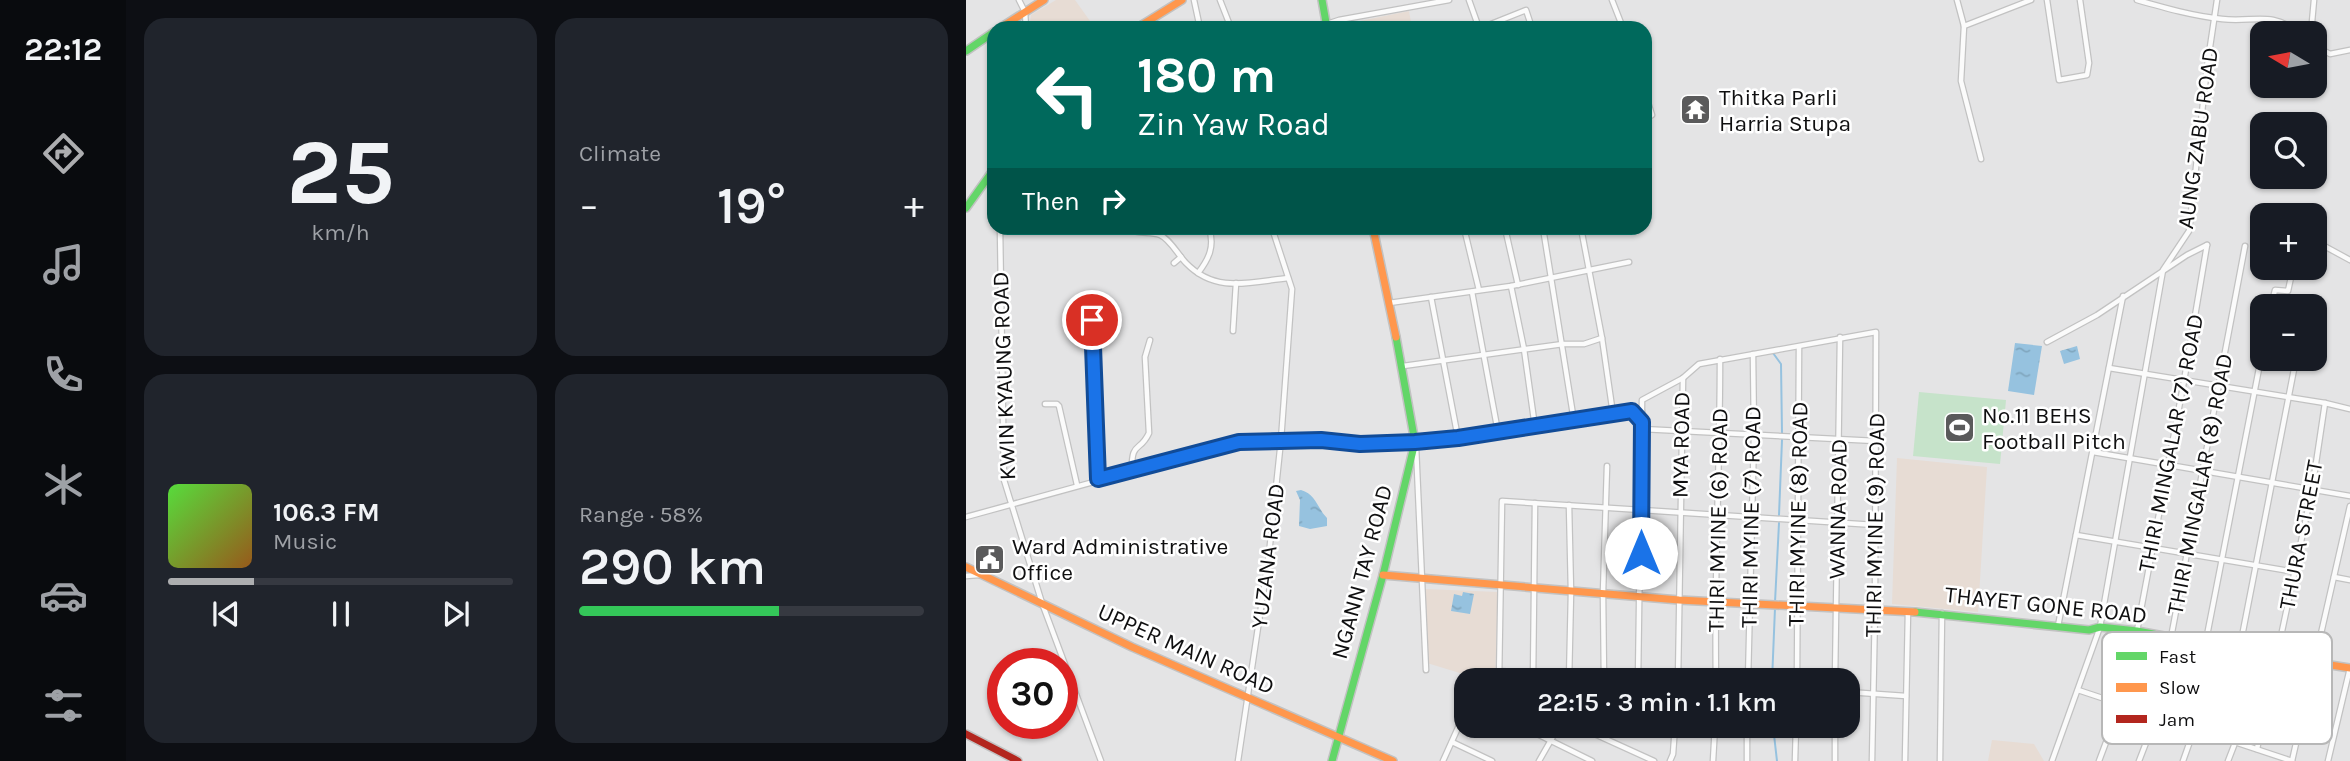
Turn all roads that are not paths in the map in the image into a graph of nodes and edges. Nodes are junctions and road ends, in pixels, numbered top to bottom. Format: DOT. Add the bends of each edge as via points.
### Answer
graph roads {
  1 [pos="1019,0"];
  2 [pos="1044,0"];
  3 [pos="1182,0"];
  4 [pos="1194,0"];
  5 [pos="1220,0"];
  6 [pos="1322,0"];
  7 [pos="1449,0"];
  8 [pos="1469,0"];
  9 [pos="1612,0"];
  10 [pos="1957,0"];
  11 [pos="2031,0"];
  12 [pos="2047,0"];
  13 [pos="2080,0"];
  14 [pos="2137,0"];
  15 [pos="2217,0"];
  16 [pos="2314,0"];
  17 [pos="1025,12"];
  18 [pos="2215,18"];
  19 [pos="1011,21"];
  20 [pos="1026,21"];
  21 [pos="1146,21"];
  22 [pos="1198,21"];
  23 [pos="1228,21"];
  24 [pos="1325,21"];
  25 [pos="1337,21"];
  26 [pos="1477,21"];
  27 [pos="1498,21"];
  28 [pos="1530,21"];
  29 [pos="1620,21"];
  30 [pos="2279,21"];
  31 [pos="2312,21"];
  32 [pos="1964,26"];
  33 [pos="987,37"];
  34 [pos="2350,50"];
  35 [pos="966,51"];
  36 [pos="2328,53"];
  37 [pos="1981,159"];
  38 [pos="987,179"];
  39 [pos="966,208"];
  40 [pos="1000,235"];
  41 [pos="1155,235"];
  42 [pos="1212,235"];
  43 [pos="1274,235"];
  44 [pos="1374,235"];
  45 [pos="1467,235"];
  46 [pos="1507,235"];
  47 [pos="1544,235"];
  48 [pos="1582,235"];
  49 [pos="2245,246"];
  50 [pos="2327,246"];
  51 [pos="1181,257"];
  52 [pos="2350,260"];
  53 [pos="1174,262"];
  54 [pos="1629,262"];
  55 [pos="2163,270"];
  56 [pos="1590,272"];
  57 [pos="1198,273"];
  58 [pos="1288,278"];
  59 [pos="1552,279"];
  60 [pos="2290,280"];
  61 [pos="1236,284"];
  62 [pos="1518,285"];
  63 [pos="1511,286"];
  64 [pos="1479,290"];
  65 [pos="1472,292"];
  66 [pos="2273,294"];
  67 [pos="1432,296"];
  68 [pos="2123,296"];
  69 [pos="1389,303"];
  70 [pos="1092,320"];
  71 [pos="1233,331"];
  72 [pos="1840,337"];
  73 [pos="1602,338"];
  74 [pos="1150,340"];
  75 [pos="2047,342"];
  76 [pos="1563,344"];
  77 [pos="1799,347"];
  78 [pos="1524,349"];
  79 [pos="1753,354"];
  80 [pos="1483,355"];
  81 [pos="1720,359"];
  82 [pos="1443,361"];
  83 [pos="1402,366"];
  84 [pos="2109,368"];
  85 [pos="2258,371"];
  86 [pos="2294,371"];
  87 [pos="2145,374"];
  88 [pos="1682,378"];
  89 [pos="2184,381"];
  90 [pos="2218,387"];
  91 [pos="2254,393"];
  92 [pos="2288,398"];
  93 [pos="2325,403"];
  94 [pos="1045,404"];
  95 [pos="2350,409"];
  96 [pos="1632,411"];
  97 [pos="1642,411"];
  98 [pos="1613,414"];
  99 [pos="1574,421"];
  100 [pos="1642,422"];
  101 [pos="1535,427"];
  102 [pos="1642,429"];
  103 [pos="1498,432"];
  104 [pos="1681,432"];
  105 [pos="1720,434"];
  106 [pos="1754,435"];
  107 [pos="1799,437"];
  108 [pos="1458,438"];
  109 [pos="1839,439"];
  110 [pos="1281,440"];
  111 [pos="1876,441"];
  112 [pos="1415,442"];
  113 [pos="2093,452"];
  114 [pos="2130,459"];
  115 [pos="2169,465"];
  116 [pos="1607,466"];
  117 [pos="1132,471"];
  118 [pos="2203,472"];
  119 [pos="2238,478"];
  120 [pos="1098,479"];
  121 [pos="2273,484"];
  122 [pos="1077,485"];
  123 [pos="2312,490"];
  124 [pos="2350,496"];
  125 [pos="1012,503"];
  126 [pos="1535,503"];
  127 [pos="1569,505"];
  128 [pos="2350,506"];
  129 [pos="1606,508"];
  130 [pos="1640,510"];
  131 [pos="1679,513"];
  132 [pos="1718,515"];
  133 [pos="966,517"];
  134 [pos="1751,517"];
  135 [pos="1798,519"];
  136 [pos="1838,522"];
  137 [pos="1875,525"];
  138 [pos="2076,535"];
  139 [pos="2116,542"];
  140 [pos="2151,548"];
  141 [pos="2187,554"];
  142 [pos="2221,559"];
  143 [pos="2256,566"];
  144 [pos="966,567"];
  145 [pos="2295,572"];
  146 [pos="981,575"];
  147 [pos="1383,575"];
  148 [pos="966,576"];
  149 [pos="2334,578"];
  150 [pos="1422,580"];
  151 [pos="2350,580"];
  152 [pos="1501,586"];
  153 [pos="1535,589"];
  154 [pos="1571,592"];
  155 [pos="1603,593"];
  156 [pos="1641,596"];
  157 [pos="1679,600"];
  158 [pos="1715,601"];
  159 [pos="1042,603"];
  160 [pos="1749,603"];
  161 [pos="1797,606"];
  162 [pos="1836,608"];
  163 [pos="1875,610"];
  164 [pos="1908,611"];
  165 [pos="1942,613"];
  166 [pos="2057,627"];
  167 [pos="2100,627"];
  168 [pos="2137,631"];
  169 [pos="2142,632"];
  170 [pos="2172,632"];
  171 [pos="2208,632"];
  172 [pos="2242,632"];
  173 [pos="2282,632"];
  174 [pos="2322,632"];
  175 [pos="2332,665"];
  176 [pos="1499,668"];
  177 [pos="1533,668"];
  178 [pos="1569,668"];
  179 [pos="1604,668"];
  180 [pos="1638,668"];
  181 [pos="1678,668"];
  182 [pos="1716,668"];
  183 [pos="1748,668"];
  184 [pos="1797,668"];
  185 [pos="1835,668"];
  186 [pos="2350,668"];
  187 [pos="1426,670"];
  188 [pos="2078,691"];
  189 [pos="1860,693"];
  190 [pos="1873,694"];
  191 [pos="1906,696"];
  192 [pos="1246,698"];
  193 [pos="2102,699"];
  194 [pos="966,734"];
  195 [pos="1338,737"];
  196 [pos="1454,737"];
  197 [pos="1545,738"];
  198 [pos="1553,738"];
  199 [pos="1603,738"];
  200 [pos="1674,738"];
  201 [pos="1714,738"];
  202 [pos="1748,738"];
  203 [pos="1796,738"];
  204 [pos="1835,738"];
  205 [pos="1551,741"];
  206 [pos="1452,742"];
  207 [pos="2105,744"];
  208 [pos="2146,744"];
  209 [pos="2188,744"];
  210 [pos="2235,744"];
  211 [pos="2239,744"];
  212 [pos="2258,744"];
  213 [pos="2257,748"];
  214 [pos="2275,758"];
  215 [pos="1018,761"];
  216 [pos="1101,761"];
  217 [pos="1238,761"];
  218 [pos="1332,761"];
  219 [pos="1392,761"];
  220 [pos="1443,761"];
  221 [pos="1492,761"];
  222 [pos="1539,761"];
  223 [pos="1592,761"];
  224 [pos="1654,761"];
  225 [pos="1670,761"];
  226 [pos="1713,761"];
  227 [pos="1748,761"];
  228 [pos="1795,761"];
  229 [pos="1835,761"];
  230 [pos="1872,761"];
  231 [pos="1905,761"];
  232 [pos="1940,761"];
  233 [pos="2052,761"];
  234 [pos="2099,761"];
  235 [pos="2139,761"];
  236 [pos="2183,761"];
  237 [pos="2228,761"];
  238 [pos="2292,761"];
  239 [pos="2328,761"];
  1 -- 17 [label="street"];
  2 -- 17 [label="main road"];
  3 -- 21 [label="main road"];
  4 -- 22 [label="street"];
  5 -- 23 [label="street"];
  6 -- 24 [label="main road"];
  7 -- 25 [label="street"];
  8 -- 26 [label="street"];
  9 -- 29 [label="street"];
  10 -- 32 [label="street"];
  11 -- 32 [label="street"];
  12 -- 13 [label="street" via="2059,80 2087,75"];
  14 -- 18 [label="street"];
  15 -- 18 [label="street, AUNG ZABU ROAD"];
  16 -- 31 [label="street"];
  17 -- 19 [label="main road"];
  17 -- 20 [label="street"];
  18 -- 30 [label="street"];
  18 -- 55 [label="street, AUNG ZABU ROAD" via="2189,231"];
  27 -- 28 [label="street" via="1526,10"];
  32 -- 37 [label="street" via="1961,81"];
  33 -- 35 [label="main road"];
  34 -- 36 [label="street"];
  38 -- 39 [label="main road"];
  40 -- 125 [label="street, KWIN KYAUNG ROAD" via="1004,480"];
  41 -- 51 [label="street"];
  42 -- 57 [label="street" via="1209,258"];
  43 -- 58 [label="street, YUZANA ROAD"];
  44 -- 69 [label="main road, NGANN TAY ROAD"];
  45 -- 64 [label="street"];
  46 -- 62 [label="street"];
  47 -- 59 [label="street"];
  48 -- 56 [label="street"];
  49 -- 90 [label="street, THIRI MINGALAR (8) ROAD"];
  50 -- 52 [label="street"];
  51 -- 53 [label="street"];
  51 -- 57 [label="street"];
  54 -- 56 [label="street"];
  55 -- 68 [label="street"];
  55 -- 87 [label="street, AUNG ZABU ROAD"];
  55 -- 89 [label="street, THIRI MINGALAR (7) ROAD" via="2207,245"];
  56 -- 59 [label="street"];
  56 -- 73 [label="street"];
  57 -- 61 [label="street" via="1215,283"];
  58 -- 61 [label="street"];
  58 -- 110 [label="street, YUZANA ROAD" via="1292,289"];
  59 -- 62 [label="street"];
  59 -- 76 [label="street"];
  60 -- 66 [label="street" via="2288,291 2274,290"];
  61 -- 71 [label="street"];
  62 -- 63 [label="street"];
  63 -- 64 [label="street"];
  63 -- 78 [label="street"];
  64 -- 65 [label="street"];
  65 -- 67 [label="street"];
  65 -- 80 [label="street"];
  67 -- 69 [label="street"];
  67 -- 82 [label="street"];
  68 -- 75 [label="street"];
  68 -- 84 [label="street"];
  69 -- 83 [label="main road, NGANN TAY ROAD"];
  70 -- 120 [label="street"];
  72 -- 77 [label="street"];
  72 -- 109 [label="street, WANNA ROAD"];
  72 -- 111 [label="street, THIRI MYINE (9) ROAD" via="1877,333"];
  73 -- 76 [label="street"];
  73 -- 98 [label="street"];
  74 -- 117 [label="street" via="1145,357 1149,433 1133,451"];
  76 -- 78 [label="street"];
  76 -- 99 [label="street"];
  77 -- 79 [label="street"];
  77 -- 107 [label="street, THIRI MYINE (8) ROAD"];
  78 -- 80 [label="street"];
  78 -- 101 [label="street"];
  79 -- 81 [label="street"];
  79 -- 106 [label="street, THIRI MYINE (7) ROAD"];
  80 -- 82 [label="street"];
  80 -- 103 [label="street"];
  81 -- 88 [label="street" via="1699,364"];
  81 -- 105 [label="street, THIRI MYINE (6) ROAD"];
  82 -- 83 [label="street"];
  82 -- 108 [label="street"];
  83 -- 112 [label="main road, NGANN TAY ROAD"];
  84 -- 87 [label="street"];
  84 -- 113 [label="street"];
  85 -- 91 [label="street"];
  86 -- 92 [label="street"];
  87 -- 89 [label="street"];
  87 -- 114 [label="street, AUNG ZABU ROAD"];
  88 -- 97 [label="street" via="1642,400"];
  88 -- 104 [label="street, MYA ROAD"];
  89 -- 90 [label="street"];
  89 -- 115 [label="street, THIRI MINGALAR (7) ROAD"];
  90 -- 91 [label="street"];
  90 -- 118 [label="street, THIRI MINGALAR (8) ROAD"];
  91 -- 92 [label="street"];
  91 -- 119 [label="street"];
  92 -- 93 [label="street"];
  92 -- 121 [label="street"];
  93 -- 95 [label="street"];
  93 -- 123 [label="street, THURA STREET"];
  94 -- 122 [label="street" via="1059,407"];
  96 -- 97 [label="street"];
  96 -- 98 [label="street"];
  96 -- 100 [label="street"];
  97 -- 100 [label="street"];
  98 -- 99 [label="street"];
  99 -- 101 [label="street"];
  100 -- 102 [label="street"];
  101 -- 103 [label="street"];
  102 -- 104 [label="street"];
  102 -- 130 [label="street"];
  103 -- 108 [label="street"];
  104 -- 105 [label="street"];
  104 -- 131 [label="street, MYA ROAD"];
  105 -- 106 [label="street"];
  105 -- 132 [label="street, THIRI MYINE (6) ROAD"];
  106 -- 107 [label="street"];
  106 -- 134 [label="street, THIRI MYINE (7) ROAD"];
  107 -- 109 [label="street"];
  107 -- 135 [label="street, THIRI MYINE (8) ROAD"];
  108 -- 112 [label="street"];
  109 -- 111 [label="street"];
  109 -- 136 [label="street, WANNA ROAD"];
  110 -- 112 [label="street"];
  110 -- 117 [label="street" via="1239,442"];
  110 -- 192 [label="street, YUZANA ROAD"];
  111 -- 137 [label="street, THIRI MYINE (9) ROAD"];
  112 -- 147 [label="main road, NGANN TAY ROAD"];
  112 -- 150 [label="street"];
  113 -- 114 [label="street"];
  113 -- 138 [label="street"];
  114 -- 115 [label="street"];
  114 -- 139 [label="street, AUNG ZABU ROAD"];
  115 -- 118 [label="street"];
  115 -- 140 [label="street, THIRI MINGALAR (7) ROAD"];
  116 -- 129 [label="street"];
  117 -- 120 [label="street"];
  118 -- 119 [label="street"];
  118 -- 141 [label="street, THIRI MINGALAR (8) ROAD"];
  119 -- 121 [label="street"];
  119 -- 142 [label="street"];
  120 -- 122 [label="street"];
  121 -- 123 [label="street"];
  121 -- 143 [label="street"];
  122 -- 125 [label="street"];
  123 -- 124 [label="street"];
  123 -- 145 [label="street, THURA STREET"];
  125 -- 133 [label="street"];
  125 -- 159 [label="street, KWIN KYAUNG ROAD"];
  126 -- 127 [label="street"];
  126 -- 152 [label="street" via="1501,501"];
  126 -- 153 [label="street"];
  127 -- 129 [label="street"];
  127 -- 154 [label="street"];
  128 -- 149 [label="street"];
  129 -- 130 [label="street"];
  129 -- 155 [label="street"];
  130 -- 131 [label="street"];
  130 -- 156 [label="street"];
  131 -- 132 [label="street"];
  131 -- 157 [label="street, MYA ROAD"];
  132 -- 134 [label="street"];
  132 -- 158 [label="street, THIRI MYINE (6) ROAD"];
  134 -- 135 [label="street"];
  134 -- 160 [label="street, THIRI MYINE (7) ROAD"];
  135 -- 136 [label="street"];
  135 -- 161 [label="street, THIRI MYINE (8) ROAD"];
  136 -- 137 [label="street"];
  136 -- 162 [label="street, WANNA ROAD"];
  137 -- 163 [label="street, THIRI MYINE (9) ROAD"];
  138 -- 139 [label="street"];
  138 -- 166 [label="street"];
  139 -- 140 [label="street"];
  139 -- 167 [label="street, AUNG ZABU ROAD"];
  140 -- 141 [label="street"];
  140 -- 168 [label="street, THIRI MINGALAR (7) ROAD"];
  141 -- 142 [label="street"];
  141 -- 170 [label="street, THIRI MINGALAR (8) ROAD"];
  142 -- 143 [label="street"];
  142 -- 171 [label="street"];
  143 -- 145 [label="street"];
  143 -- 172 [label="street"];
  144 -- 146 [label="main road, UPPER MAIN ROAD"];
  145 -- 173 [label="street, THURA STREET"];
  146 -- 148 [label="street"];
  146 -- 159 [label="main road, UPPER MAIN ROAD"];
  147 -- 150 [label="main road, THAYET GONE ROAD"];
  147 -- 195 [label="main road, NGANN TAY ROAD"];
  149 -- 151 [label="street"];
  149 -- 174 [label="street"];
  150 -- 152 [label="main road, THAYET GONE ROAD"];
  150 -- 187 [label="street"];
  152 -- 153 [label="main road, THAYET GONE ROAD"];
  152 -- 176 [label="street"];
  153 -- 154 [label="main road, THAYET GONE ROAD"];
  153 -- 177 [label="street"];
  154 -- 155 [label="main road, THAYET GONE ROAD"];
  154 -- 178 [label="street"];
  155 -- 156 [label="main road, THAYET GONE ROAD"];
  155 -- 179 [label="street"];
  156 -- 157 [label="main road, THAYET GONE ROAD"];
  156 -- 180 [label="street"];
  157 -- 158 [label="main road, THAYET GONE ROAD"];
  157 -- 181 [label="street, MYA ROAD"];
  158 -- 160 [label="main road, THAYET GONE ROAD"];
  158 -- 182 [label="street, THIRI MYINE (6) ROAD"];
  159 -- 192 [label="main road, UPPER MAIN ROAD"];
  159 -- 216 [label="street, KWIN KYAUNG ROAD"];
  160 -- 161 [label="main road, THAYET GONE ROAD"];
  160 -- 183 [label="street, THIRI MYINE (7) ROAD"];
  161 -- 162 [label="main road, THAYET GONE ROAD"];
  161 -- 184 [label="street, THIRI MYINE (8) ROAD"];
  162 -- 163 [label="main road, THAYET GONE ROAD"];
  162 -- 185 [label="street, WANNA ROAD"];
  163 -- 164 [label="main road, THAYET GONE ROAD"];
  163 -- 190 [label="street, THIRI MYINE (9) ROAD"];
  164 -- 165 [label="main road, THAYET GONE ROAD"];
  164 -- 191 [label="street"];
  165 -- 166 [label="main road, THAYET GONE ROAD"];
  165 -- 232 [label="street"];
  166 -- 167 [label="main road, THAYET GONE ROAD"];
  167 -- 168 [label="main road, THAYET GONE ROAD"];
  167 -- 188 [label="street, AUNG ZABU ROAD"];
  168 -- 169 [label="main road, THAYET GONE ROAD"];
  175 -- 186 [label="main road, THAYET GONE ROAD"];
  186 -- 239 [label="street"];
  188 -- 193 [label="street"];
  188 -- 233 [label="street, AUNG ZABU ROAD"];
  189 -- 190 [label="street"];
  190 -- 191 [label="street"];
  190 -- 230 [label="street, THIRI MYINE (9) ROAD"];
  191 -- 231 [label="street"];
  192 -- 195 [label="main road, UPPER MAIN ROAD"];
  192 -- 217 [label="street, YUZANA ROAD"];
  194 -- 215 [label="main road"];
  195 -- 218 [label="main road, NGANN TAY ROAD"];
  195 -- 219 [label="main road, UPPER MAIN ROAD"];
  196 -- 206 [label="street"];
  197 -- 205 [label="street"];
  198 -- 205 [label="street"];
  199 -- 224 [label="street"];
  200 -- 225 [label="street"];
  201 -- 226 [label="street"];
  202 -- 227 [label="street"];
  203 -- 228 [label="street"];
  204 -- 229 [label="street"];
  205 -- 222 [label="street"];
  205 -- 223 [label="street"];
  206 -- 220 [label="street"];
  206 -- 221 [label="street"];
  207 -- 234 [label="street, THIRI MINGALAR (7) ROAD"];
  208 -- 235 [label="street, THIRI MINGALAR (8) ROAD"];
  209 -- 236 [label="street"];
  210 -- 237 [label="street"];
  211 -- 213 [label="street"];
  212 -- 213 [label="street, THURA STREET"];
  213 -- 214 [label="street"];
  214 -- 238 [label="street"];
}
